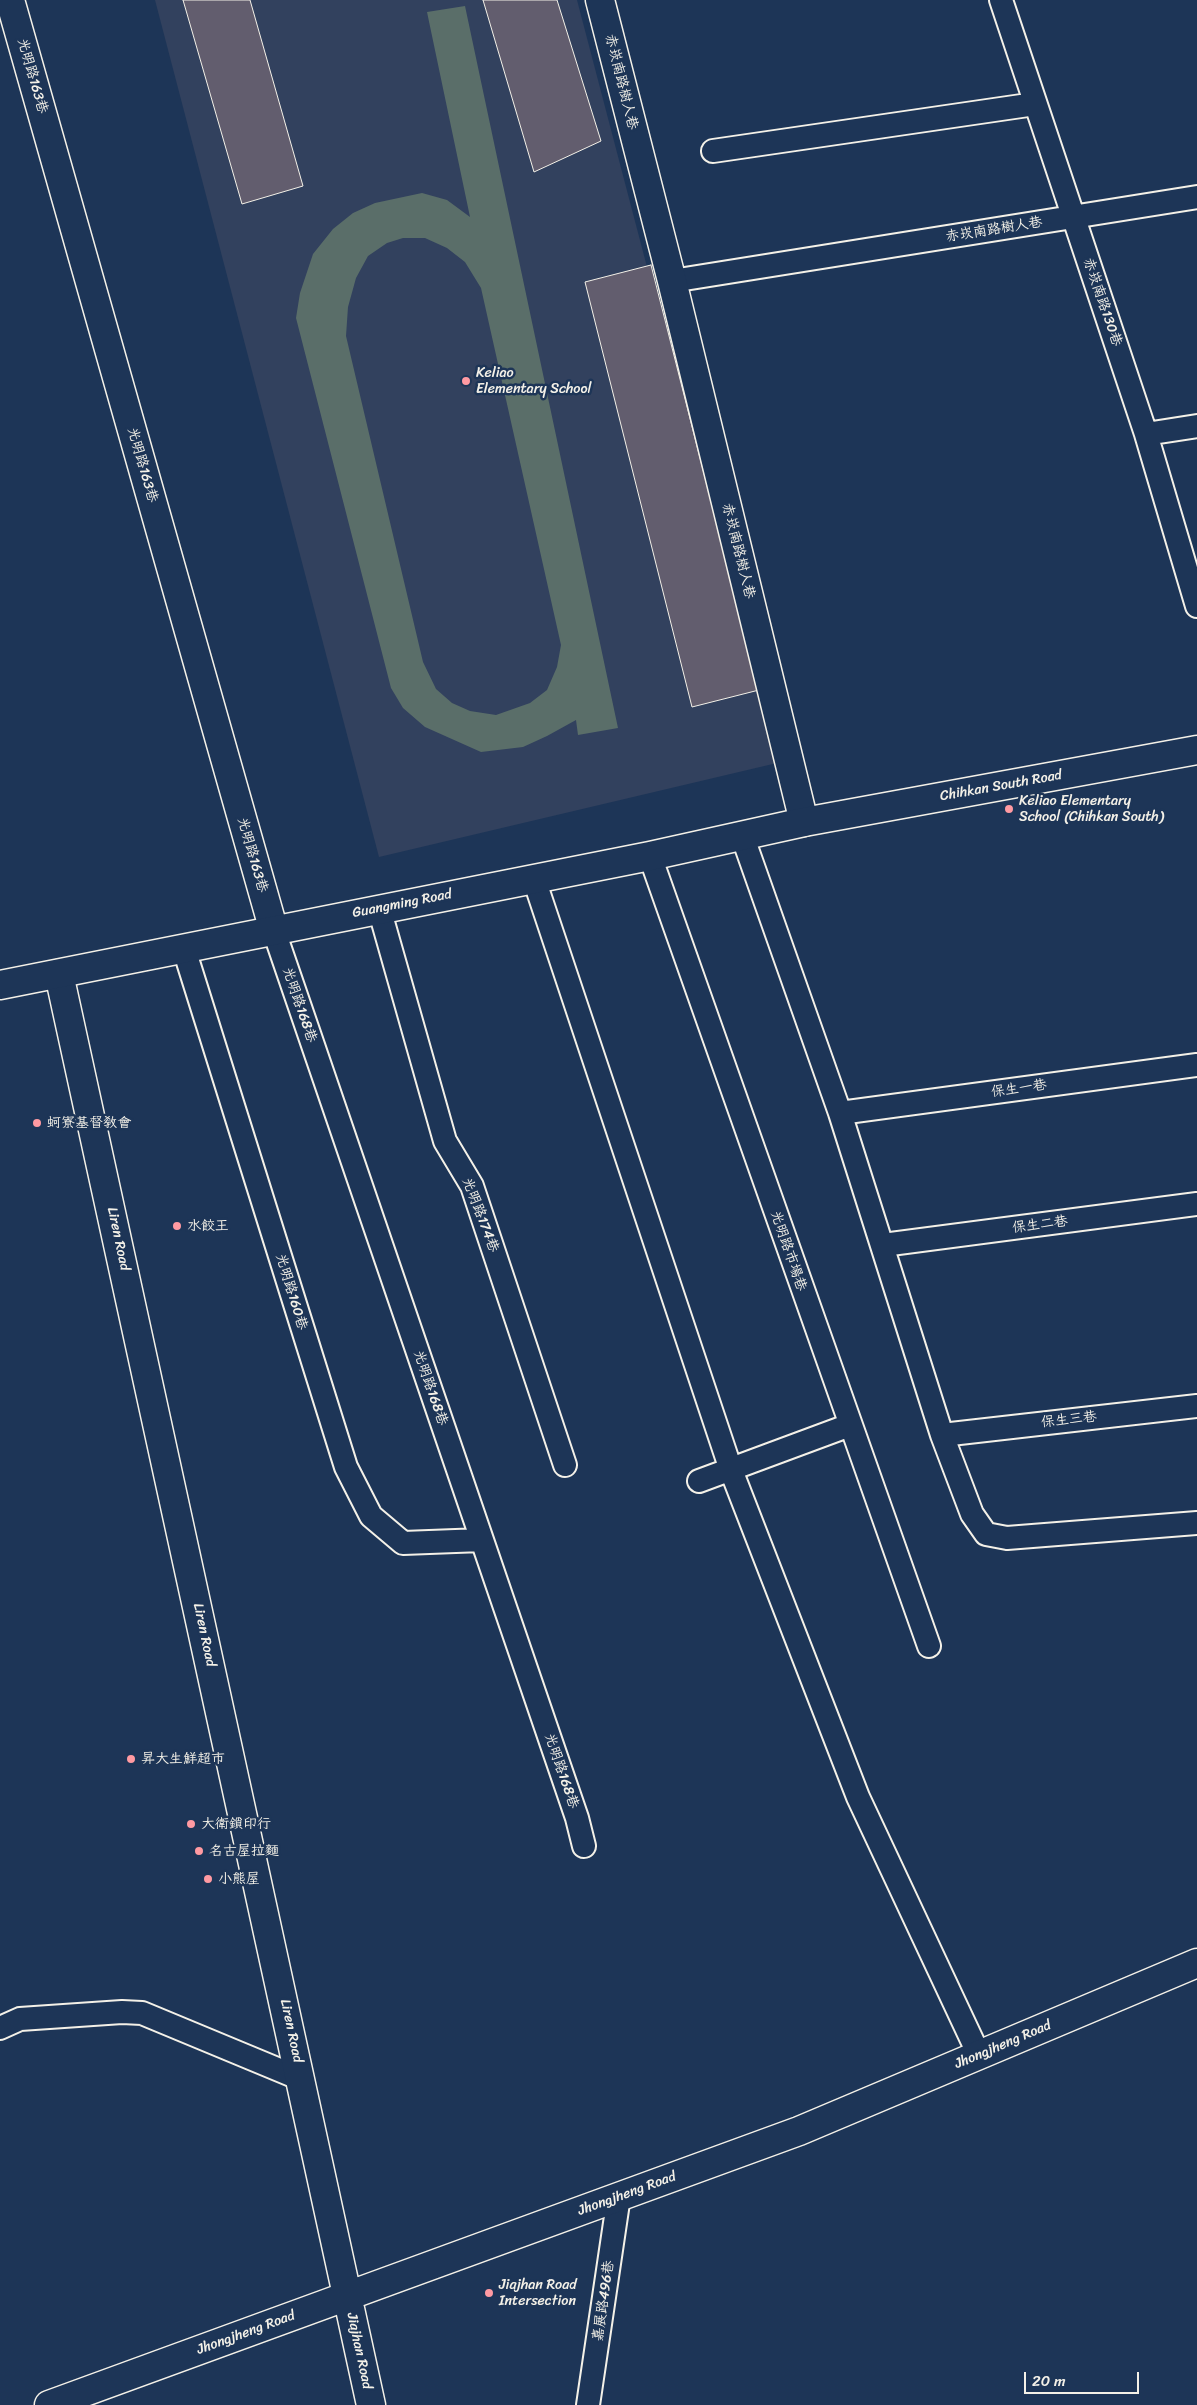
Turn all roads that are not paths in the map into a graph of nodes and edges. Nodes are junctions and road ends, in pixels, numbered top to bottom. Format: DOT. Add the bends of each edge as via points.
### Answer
graph roads {
  1 [pos="10,0"];
  2 [pos="600,0"];
  3 [pos="1001,0"];
  4 [pos="1035,104"];
  5 [pos="713,150"];
  6 [pos="1197,197"];
  7 [pos="1074,218"];
  8 [pos="672,281"];
  9 [pos="1197,426"];
  10 [pos="1146,434"];
  11 [pos="1197,606"];
  12 [pos="1197,750"];
  13 [pos="804,822"];
  14 [pos="742,835"];
  15 [pos="650,856"];
  16 [pos="534,878"];
  17 [pos="379,908"];
  18 [pos="274,930"];
  19 [pos="184,949"];
  20 [pos="59,974"];
  21 [pos="0,985"];
  22 [pos="1197,1065"];
  23 [pos="840,1113"];
  24 [pos="1197,1204"];
  25 [pos="883,1245"];
  26 [pos="1197,1406"];
  27 [pos="850,1425"];
  28 [pos="942,1434"];
  29 [pos="565,1465"];
  30 [pos="730,1470"];
  31 [pos="699,1481"];
  32 [pos="1197,1523"];
  33 [pos="482,1540"];
  34 [pos="929,1646"];
  35 [pos="584,1846"];
  36 [pos="1197,1963"];
  37 [pos="0,2028"];
  38 [pos="979,2055"];
  39 [pos="302,2079"];
  40 [pos="619,2196"];
  41 [pos="347,2297"];
  42 [pos="49,2405"];
  43 [pos="371,2405"];
  44 [pos="588,2405"];
  1 -- 18 [label="street, 光明路163巷"];
  2 -- 8 [label="street, 赤崁南路樹人巷"];
  3 -- 4 [label="lane, 赤崁南路130巷"];
  4 -- 5 [label="lane"];
  4 -- 7 [label="lane, 赤崁南路130巷"];
  6 -- 7 [label="lane, 赤崁南路樹人巷"];
  7 -- 8 [label="lane, 赤崁南路樹人巷"];
  7 -- 10 [label="lane, 赤崁南路130巷"];
  8 -- 13 [label="street, 赤崁南路樹人巷"];
  9 -- 10 [label="lane"];
  10 -- 11 [label="lane, 赤崁南路130巷"];
  12 -- 13 [label="street, Chihkan South Road"];
  13 -- 14 [label="street, Guangming Road"];
  14 -- 15 [label="street, Guangming Road"];
  14 -- 23 [label="lane"];
  15 -- 16 [label="street, Guangming Road"];
  15 -- 27 [label="lane, 光明路市場巷"];
  16 -- 17 [label="street, Guangming Road"];
  16 -- 30 [label="lane"];
  17 -- 18 [label="street, Guangming Road"];
  17 -- 29 [label="lane, 光明路174巷" via="445,1141 472,1186"];
  18 -- 19 [label="street, Guangming Road"];
  18 -- 33 [label="lane, 光明路168巷"];
  19 -- 20 [label="street, Guangming Road"];
  19 -- 33 [label="lane, 光明路160巷" via="346,1467 371,1516 403,1543"];
  20 -- 21 [label="street, Guangming Road"];
  20 -- 39 [label="street, Liren Road"];
  22 -- 23 [label="lane, 保生一巷"];
  23 -- 25 [label="lane"];
  24 -- 25 [label="lane, 保生二巷"];
  25 -- 28 [label="lane"];
  26 -- 28 [label="lane, 保生三巷"];
  27 -- 30 [label="lane"];
  27 -- 34 [label="lane, 光明路市場巷"];
  28 -- 32 [label="lane" via="972,1514 986,1534 1008,1538"];
  30 -- 31 [label="lane"];
  30 -- 38 [label="lane" via="858,1797"];
  33 -- 35 [label="lane, 光明路168巷"];
  36 -- 38 [label="street, Jhongjheng Road"];
  37 -- 39 [label="lane" via="20,2020 142,2013"];
  38 -- 40 [label="street, Jhongjheng Road" via="799,2131"];
  39 -- 41 [label="street, Liren Road"];
  40 -- 41 [label="street, Jhongjheng Road"];
  40 -- 44 [label="lane, 嘉展路496巷"];
  41 -- 42 [label="street, Jhongjheng Road"];
  41 -- 43 [label="street, Jiajhan Road"];
}
